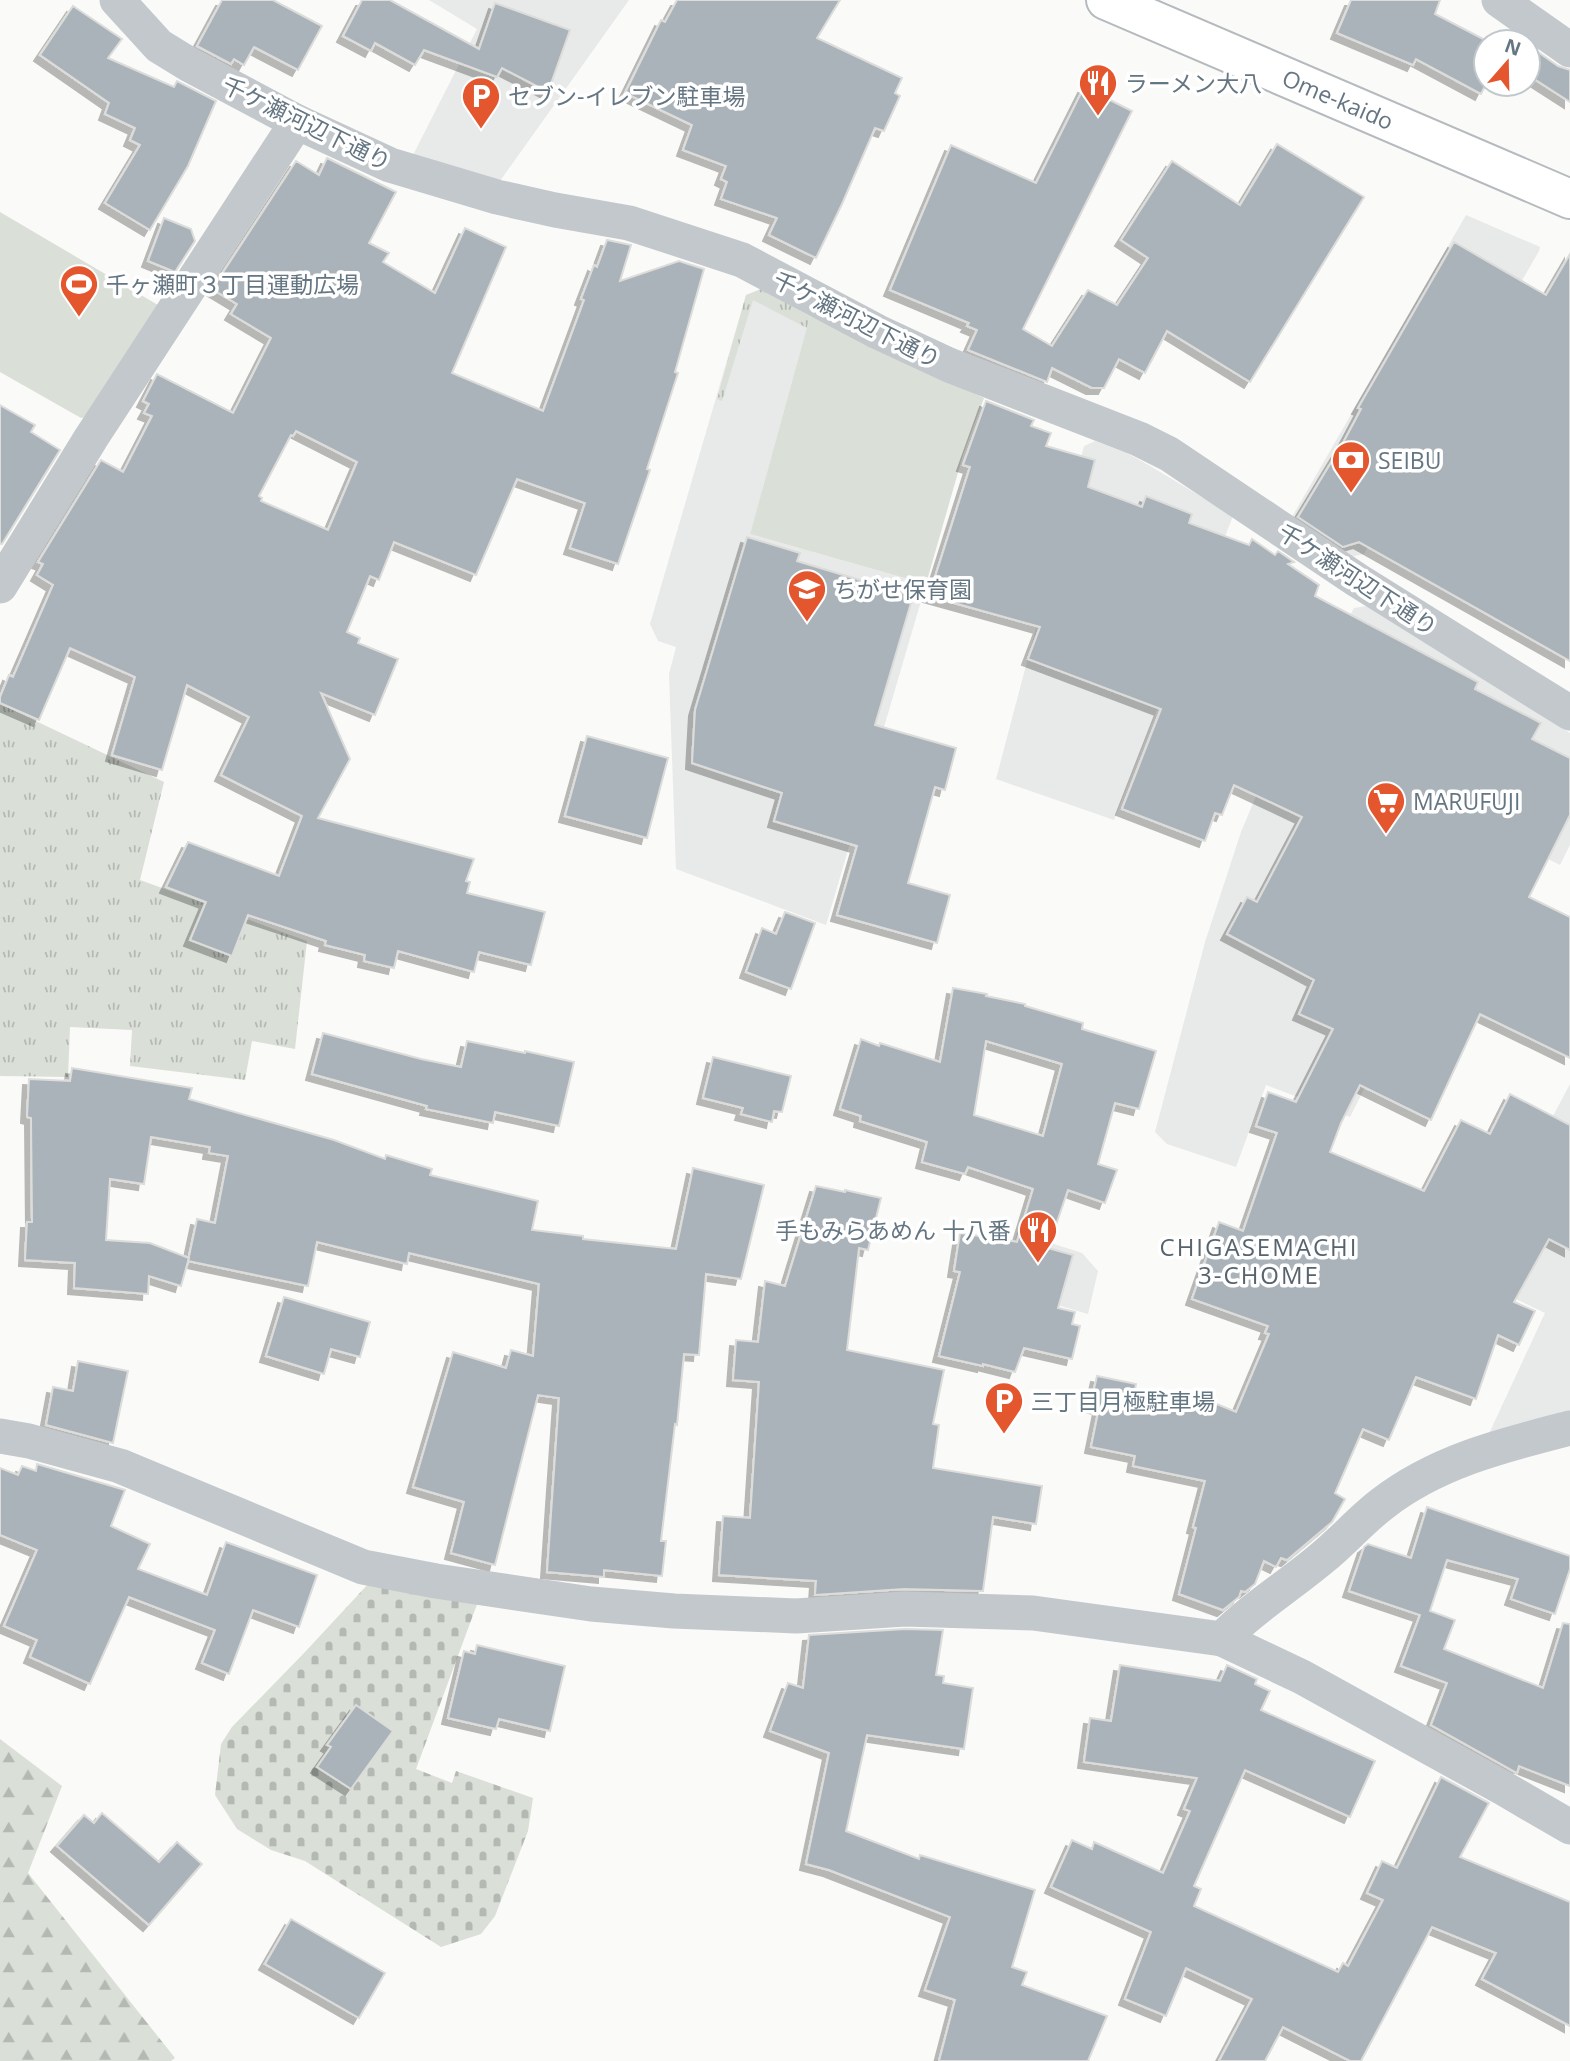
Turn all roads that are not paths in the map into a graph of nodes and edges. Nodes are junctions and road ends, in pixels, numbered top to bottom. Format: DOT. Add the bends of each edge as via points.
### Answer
graph roads {
  1 [pos="117,0"];
  2 [pos="1106,0"];
  3 [pos="1499,0"];
  4 [pos="1570,50"];
  5 [pos="298,122"];
  6 [pos="1570,199"];
  7 [pos="0,586"];
  8 [pos="1570,713"];
  9 [pos="1570,1428"];
  10 [pos="0,1436"];
  11 [pos="1222,1639"];
  12 [pos="1570,1827"];
  1 -- 5 [label="street, 千ケ瀬河辺下通り" via="159,46"];
  2 -- 6 [label="main road, Ome-kaido"];
  3 -- 4 [label="street"];
  5 -- 7 [label="street"];
  5 -- 8 [label="street, 千ケ瀬河辺下通り" via="390,164 471,190 629,223 742,260 949,365 1139,439"];
  9 -- 11 [label="street" via="1470,1455 1410,1485 1381,1504 1322,1559"];
  10 -- 11 [label="street" via="120,1466 363,1567 436,1581 674,1611 796,1616 905,1609 1033,1613"];
  11 -- 12 [label="street" via="1302,1677"];
}
